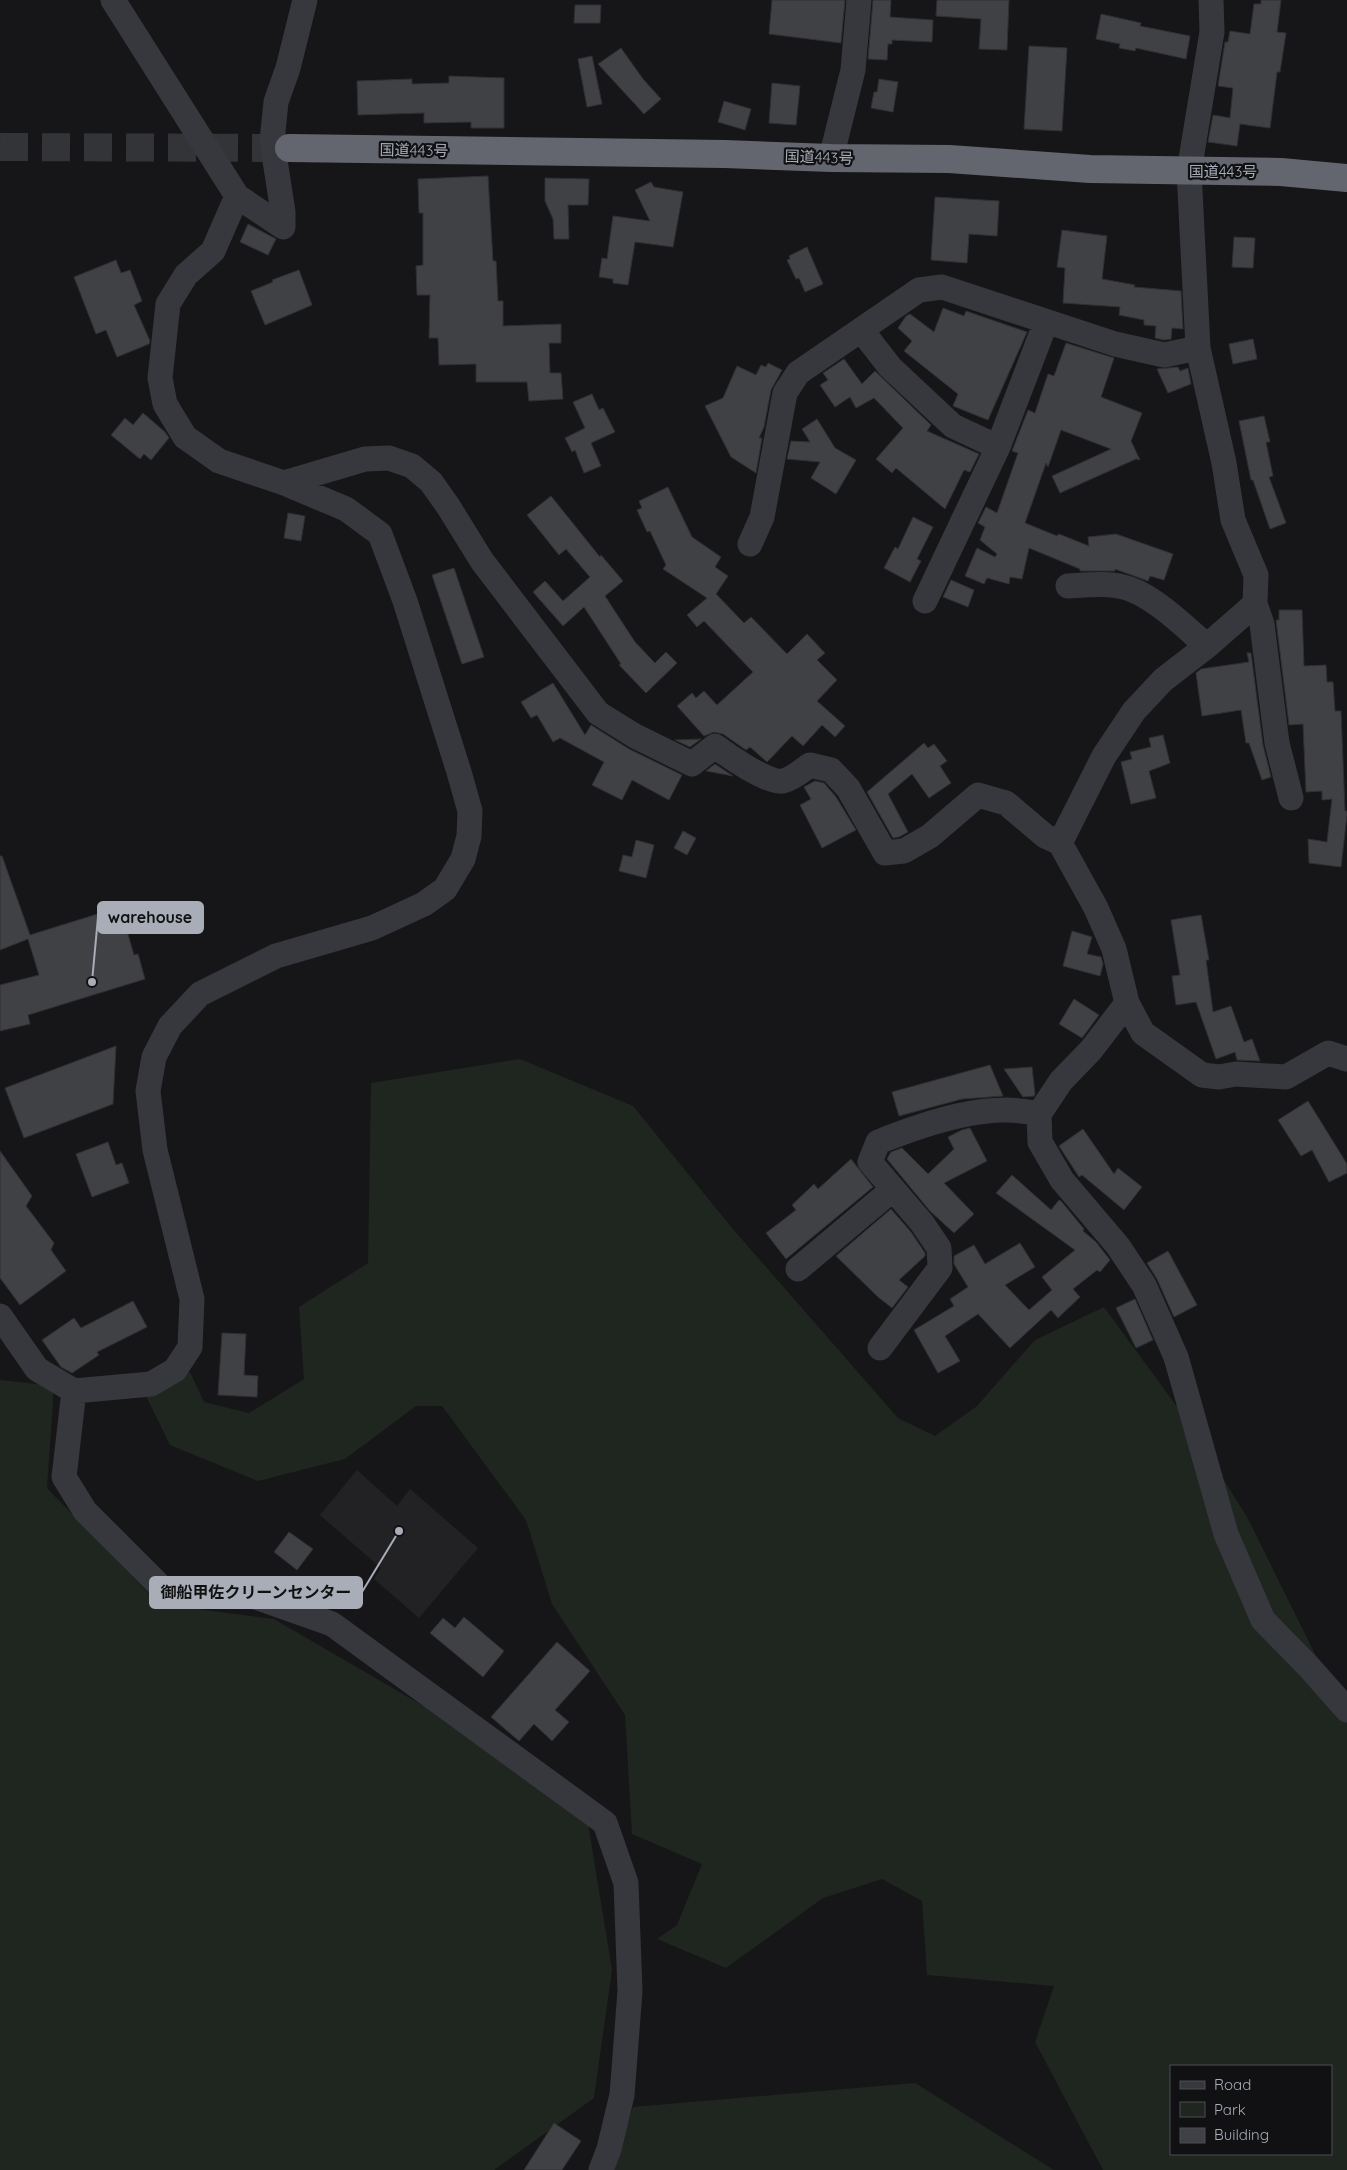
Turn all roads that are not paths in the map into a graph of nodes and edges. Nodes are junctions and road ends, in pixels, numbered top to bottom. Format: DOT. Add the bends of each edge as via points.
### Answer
graph roads {
  1 [pos="113,0"];
  2 [pos="304,0"];
  3 [pos="859,0"];
  4 [pos="1211,0"];
  5 [pos="290,148"];
  6 [pos="832,158"];
  7 [pos="1189,171"];
  8 [pos="1347,178"];
  9 [pos="237,196"];
  10 [pos="1046,322"];
  11 [pos="862,331"];
  12 [pos="1198,348"];
  13 [pos="998,447"];
  14 [pos="284,483"];
  15 [pos="750,544"];
  16 [pos="1068,586"];
  17 [pos="925,601"];
  18 [pos="1255,604"];
  19 [pos="1207,646"];
  20 [pos="1291,798"];
  21 [pos="1060,843"];
  22 [pos="1127,1003"];
  23 [pos="1347,1059"];
  24 [pos="1039,1114"];
  25 [pos="892,1190"];
  26 [pos="798,1270"];
  27 [pos="0,1316"];
  28 [pos="880,1348"];
  29 [pos="74,1391"];
  30 [pos="1347,1710"];
  31 [pos="601,2170"];
  1 -- 9 [label="street"];
  2 -- 9 [label="street" via="288,68 276,102 272,141 283,226"];
  3 -- 6 [label="street" via="853,70"];
  4 -- 7 [label="street" via="1212,32"];
  5 -- 6 [label="highway, 国道443号"];
  6 -- 7 [label="highway, 国道443号" via="949,159 1090,169"];
  7 -- 8 [label="highway, 国道443号" via="1281,172"];
  7 -- 12 [label="street"];
  9 -- 14 [label="street" via="213,252 186,275 168,304 160,378 165,404 184,437 219,460"];
  10 -- 11 [label="street" via="942,287 929,287 919,290"];
  10 -- 12 [label="street" via="1115,344 1164,355"];
  10 -- 13 [label="street"];
  11 -- 13 [label="street" via="890,367 953,426"];
  11 -- 15 [label="street" via="798,373 785,393 762,517"];
  12 -- 18 [label="street" via="1224,463 1233,520 1256,575"];
  13 -- 17 [label="street"];
  14 -- 21 [label="street" via="365,459 388,458 412,466 431,482 482,561 598,712 635,736 692,764 714,746 774,780 783,781 810,766 831,770 848,788 885,853 904,851 930,836 978,795 1006,803 1044,836"];
  14 -- 29 [label="street" via="346,509 380,534 405,601 459,772 470,811 469,836 463,859 445,889 424,904 372,928 276,956 200,994 170,1026 154,1057 148,1091 155,1150 192,1299 190,1347 175,1370 151,1384"];
  16 -- 19 [label="street" via="1102,584 1130,588 1166,610"];
  18 -- 19 [label="street"];
  18 -- 20 [label="street" via="1262,624 1277,743"];
  19 -- 21 [label="street" via="1163,680 1134,711 1104,756"];
  21 -- 22 [label="street" via="1096,908 1114,949"];
  22 -- 23 [label="street" via="1143,1033 1202,1075 1286,1076 1328,1053"];
  22 -- 24 [label="street" via="1091,1050 1061,1081"];
  24 -- 25 [label="street" via="1028,1111 973,1113 914,1128 878,1142 870,1162"];
  24 -- 30 [label="street" via="1040,1142 1062,1180 1118,1246 1144,1286 1176,1357 1226,1534 1263,1620"];
  25 -- 26 [label="street"];
  25 -- 28 [label="street" via="922,1223 938,1248 940,1268"];
  27 -- 29 [label="street" via="37,1369"];
  29 -- 31 [label="street" via="64,1477 85,1510 163,1589 250,1595 332,1624 605,1823 626,1883 630,1991 622,2096"];
}
